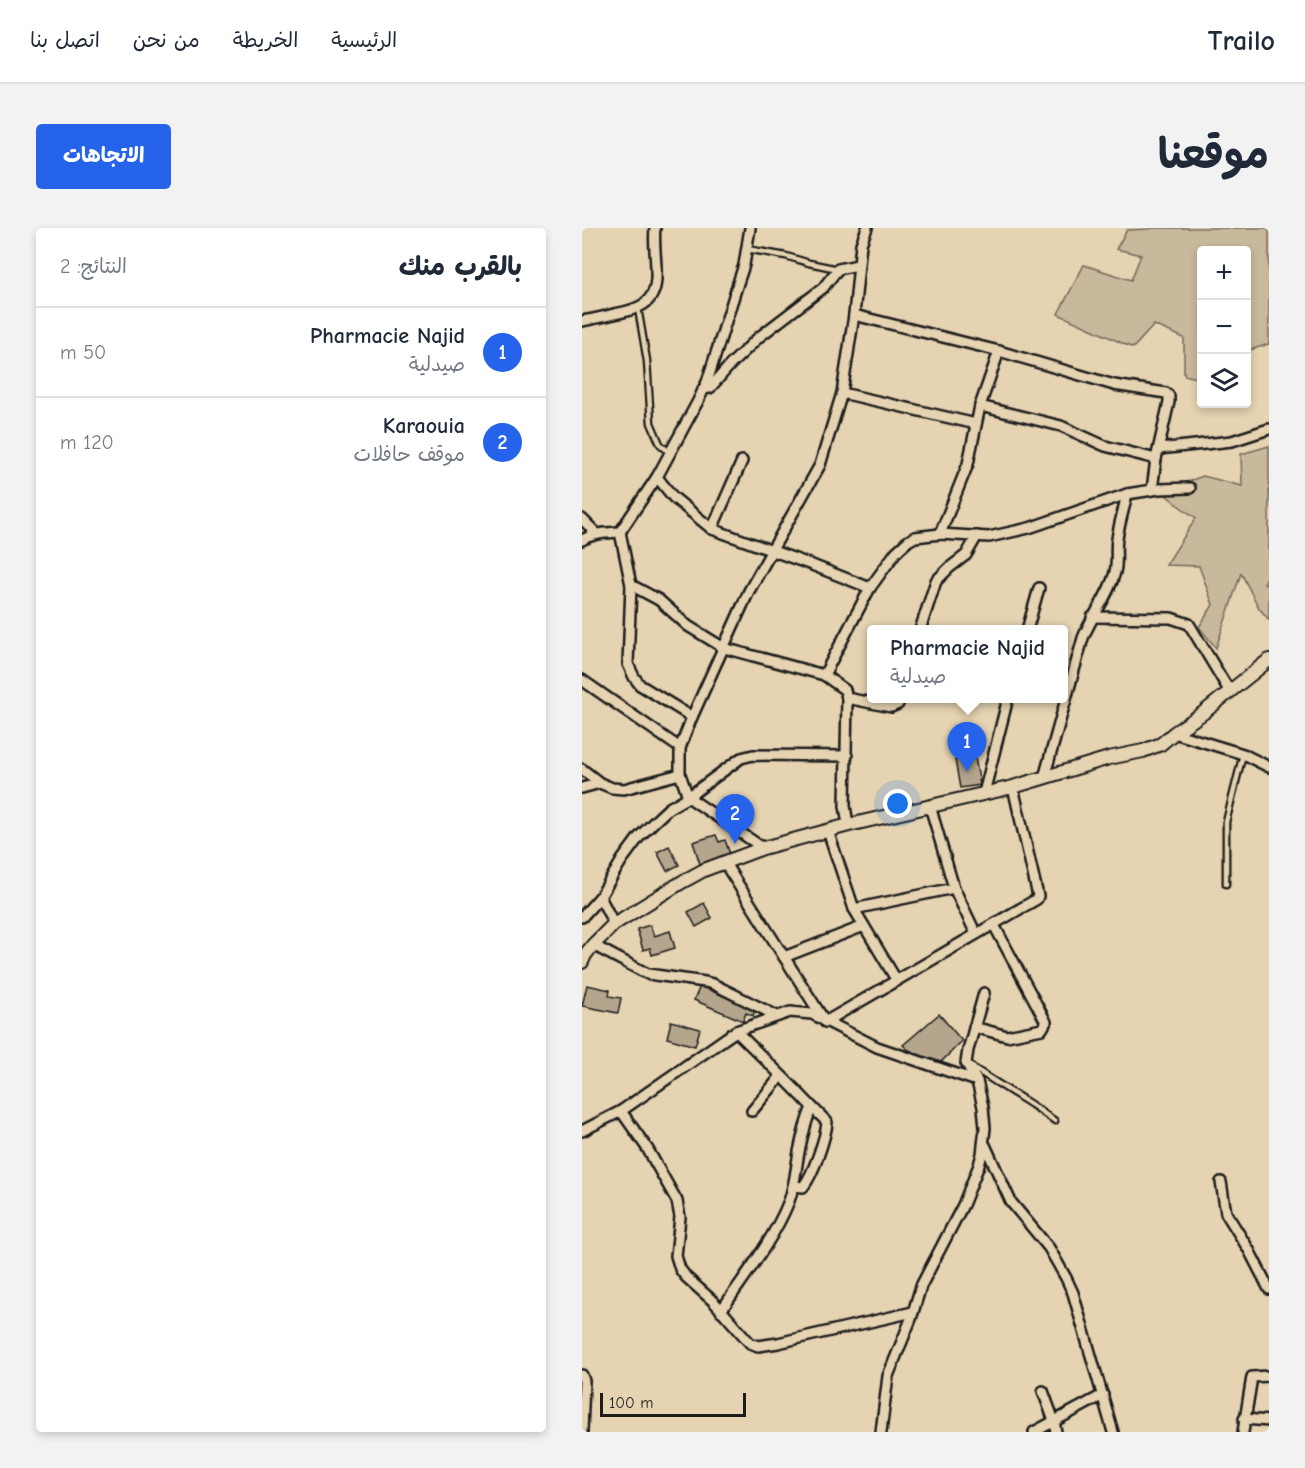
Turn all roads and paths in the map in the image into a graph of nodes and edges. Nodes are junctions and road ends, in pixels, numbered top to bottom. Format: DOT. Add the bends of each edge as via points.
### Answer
graph roads {
  1 [pos="655,228"];
  2 [pos="750,228"];
  3 [pos="867,228"];
  4 [pos="746,249"];
  5 [pos="858,265"];
  6 [pos="838,269"];
  7 [pos="638,308"];
  8 [pos="854,315"];
  9 [pos="582,321"];
  10 [pos="999,351"];
  11 [pos="703,389"];
  12 [pos="842,393"];
  13 [pos="980,406"];
  14 [pos="976,424"];
  15 [pos="1269,429"];
  16 [pos="670,453"];
  17 [pos="1157,454"];
  18 [pos="742,461"];
  19 [pos="657,477"];
  20 [pos="1190,488"];
  21 [pos="1152,490"];
  22 [pos="1128,494"];
  23 [pos="582,519"];
  24 [pos="712,529"];
  25 [pos="620,532"];
  26 [pos="597,534"];
  27 [pos="940,534"];
  28 [pos="977,536"];
  29 [pos="582,540"];
  30 [pos="771,551"];
  31 [pos="631,585"];
  32 [pos="870,588"];
  33 [pos="1040,588"];
  34 [pos="1092,617"];
  35 [pos="922,625"];
  36 [pos="1029,625"];
  37 [pos="724,648"];
  38 [pos="1269,660"];
  39 [pos="824,675"];
  40 [pos="582,680"];
  41 [pos="1068,692"];
  42 [pos="1230,692"];
  43 [pos="848,698"];
  44 [pos="867,702"];
  45 [pos="875,703"];
  46 [pos="898,703"];
  47 [pos="1007,703"];
  48 [pos="1065,703"];
  49 [pos="692,717"];
  50 [pos="1174,733"];
  51 [pos="680,748"];
  52 [pos="1243,754"];
  53 [pos="847,756"];
  54 [pos="1269,767"];
  55 [pos="582,769"];
  56 [pos="681,774"];
  57 [pos="1044,778"];
  58 [pos="600,783"];
  59 [pos="1013,787"];
  60 [pos="582,788"];
  61 [pos="984,793"];
  62 [pos="688,797"];
  63 [pos="930,806"];
  64 [pos="849,825"];
  65 [pos="828,831"];
  66 [pos="763,848"];
  67 [pos="724,862"];
  68 [pos="1226,884"];
  69 [pos="954,888"];
  70 [pos="600,897"];
  71 [pos="854,909"];
  72 [pos="582,917"];
  73 [pos="614,924"];
  74 [pos="864,926"];
  75 [pos="994,926"];
  76 [pos="976,934"];
  77 [pos="586,953"];
  78 [pos="784,957"];
  79 [pos="897,981"];
  80 [pos="984,993"];
  81 [pos="777,1016"];
  82 [pos="825,1022"];
  83 [pos="974,1027"];
  84 [pos="736,1031"];
  85 [pos="966,1063"];
  86 [pos="780,1076"];
  87 [pos="977,1081"];
  88 [pos="812,1107"];
  89 [pos="621,1111"];
  90 [pos="752,1111"];
  91 [pos="1055,1121"];
  92 [pos="582,1131"];
  93 [pos="984,1142"];
  94 [pos="1221,1182"];
  95 [pos="793,1186"];
  96 [pos="1269,1289"];
  97 [pos="721,1311"];
  98 [pos="913,1312"];
  99 [pos="582,1375"];
  100 [pos="1269,1376"];
  101 [pos="1043,1391"];
  102 [pos="1103,1395"];
  103 [pos="1245,1419"];
  104 [pos="1054,1421"];
  105 [pos="1269,1421"];
  106 [pos="582,1432"];
  107 [pos="881,1432"];
  108 [pos="1034,1432"];
  109 [pos="1056,1432"];
  110 [pos="1113,1432"];
  111 [pos="1243,1432"];
  1 -- 7 [label="street" via="653,295"];
  2 -- 4 [label="street"];
  3 -- 5 [label="street"];
  4 -- 6 [label="lane"];
  4 -- 11 [label="street"];
  5 -- 6 [label="street"];
  5 -- 8 [label="street"];
  6 -- 11 [label="street" via="823,288 759,337 710,388"];
  7 -- 9 [label="street"];
  7 -- 16 [label="lane" via="651,423 660,444"];
  8 -- 10 [label="street"];
  8 -- 12 [label="street"];
  10 -- 13 [label="street"];
  10 -- 17 [label="street" via="1114,385 1166,393 1169,402"];
  11 -- 16 [label="street"];
  12 -- 14 [label="street"];
  12 -- 30 [label="street" via="820,465"];
  13 -- 14 [label="street"];
  13 -- 17 [label="street" via="1061,426 1105,446"];
  14 -- 27 [label="street" via="968,464"];
  15 -- 17 [label="street" via="1232,441"];
  16 -- 19 [label="street"];
  17 -- 21 [label="street"];
  18 -- 24 [label="street"];
  19 -- 24 [label="street" via="673,497"];
  19 -- 25 [label="street"];
  20 -- 21 [label="street"];
  21 -- 22 [label="street"];
  22 -- 28 [label="street" via="1029,528"];
  22 -- 34 [label="street" via="1116,542 1116,570 1098,612"];
  23 -- 26 [label="street"];
  24 -- 30 [label="street"];
  25 -- 26 [label="street"];
  25 -- 31 [label="street"];
  26 -- 29 [label="street"];
  27 -- 28 [label="street"];
  27 -- 32 [label="street" via="908,541"];
  28 -- 35 [label="street" via="966,555 936,581"];
  30 -- 32 [label="street"];
  30 -- 37 [label="street"];
  31 -- 37 [label="street" via="659,600 688,626"];
  31 -- 49 [label="street" via="628,664 634,677 640,685"];
  32 -- 39 [label="street"];
  33 -- 36 [label="street"];
  34 -- 41 [label="street"];
  34 -- 42 [label="street" via="1171,618 1189,624"];
  37 -- 39 [label="street"];
  37 -- 49 [label="street"];
  38 -- 42 [label="street"];
  39 -- 43 [label="street" via="845,690"];
  40 -- 51 [label="street"];
  42 -- 50 [label="street"];
  43 -- 44 [label="street"];
  43 -- 53 [label="street"];
  45 -- 46 [label="street"];
  47 -- 61 [label="street"];
  48 -- 57 [label="street"];
  49 -- 51 [label="street"];
  50 -- 52 [label="street"];
  50 -- 57 [label="street" via="1143,751"];
  51 -- 56 [label="street"];
  52 -- 54 [label="street"];
  52 -- 68 [label="lane" via="1226,822"];
  53 -- 62 [label="street" via="753,755 741,759"];
  53 -- 64 [label="street" via="845,806"];
  55 -- 58 [label="street"];
  56 -- 58 [label="street" via="624,789"];
  56 -- 62 [label="street"];
  57 -- 59 [label="street"];
  58 -- 60 [label="street"];
  59 -- 61 [label="street"];
  59 -- 75 [label="street" via="1038,896"];
  61 -- 63 [label="street"];
  62 -- 66 [label="street"];
  62 -- 70 [label="street" via="669,808 639,837"];
  63 -- 64 [label="street"];
  63 -- 69 [label="street"];
  64 -- 65 [label="street"];
  65 -- 66 [label="street"];
  65 -- 71 [label="street"];
  66 -- 67 [label="street"];
  67 -- 73 [label="street" via="682,882"];
  67 -- 78 [label="street"];
  69 -- 71 [label="street"];
  69 -- 76 [label="street"];
  70 -- 72 [label="street"];
  70 -- 73 [label="street"];
  71 -- 74 [label="street"];
  73 -- 77 [label="street"];
  74 -- 78 [label="street"];
  74 -- 79 [label="street"];
  75 -- 76 [label="street"];
  75 -- 83 [label="street" via="1046,1022 1042,1029 1012,1036"];
  76 -- 79 [label="street"];
  77 -- 81 [label="street" via="648,974 713,984"];
  78 -- 82 [label="street"];
  79 -- 82 [label="street"];
  80 -- 83 [label="street"];
  81 -- 82 [label="street" via="799,1012"];
  81 -- 84 [label="street"];
  82 -- 87 [label="street" via="877,1047"];
  83 -- 85 [label="street"];
  84 -- 86 [label="street"];
  84 -- 89 [label="street"];
  85 -- 87 [label="street"];
  85 -- 91 [label="lane"];
  86 -- 88 [label="street"];
  86 -- 90 [label="street"];
  87 -- 93 [label="street" via="985,1118"];
  88 -- 95 [label="street"];
  88 -- 95 [label="street" via="827,1122 824,1139 808,1181 803,1187"];
  89 -- 92 [label="street"];
  89 -- 97 [label="street" via="677,1201 680,1217 676,1257 680,1269"];
  93 -- 98 [label="street" via="970,1188 921,1286"];
  93 -- 102 [label="street" via="1011,1202 1049,1248 1066,1278"];
  94 -- 96 [label="street" via="1226,1213"];
  95 -- 97 [label="street" via="779,1223"];
  97 -- 98 [label="street" via="750,1343 758,1346"];
  98 -- 107 [label="street" via="888,1376"];
  99 -- 106 [label="street"];
  100 -- 103 [label="street" via="1252,1377"];
  101 -- 104 [label="street"];
  102 -- 104 [label="street"];
  102 -- 110 [label="street"];
  103 -- 105 [label="street"];
  103 -- 111 [label="street"];
  104 -- 108 [label="street"];
  104 -- 109 [label="street"];
}
